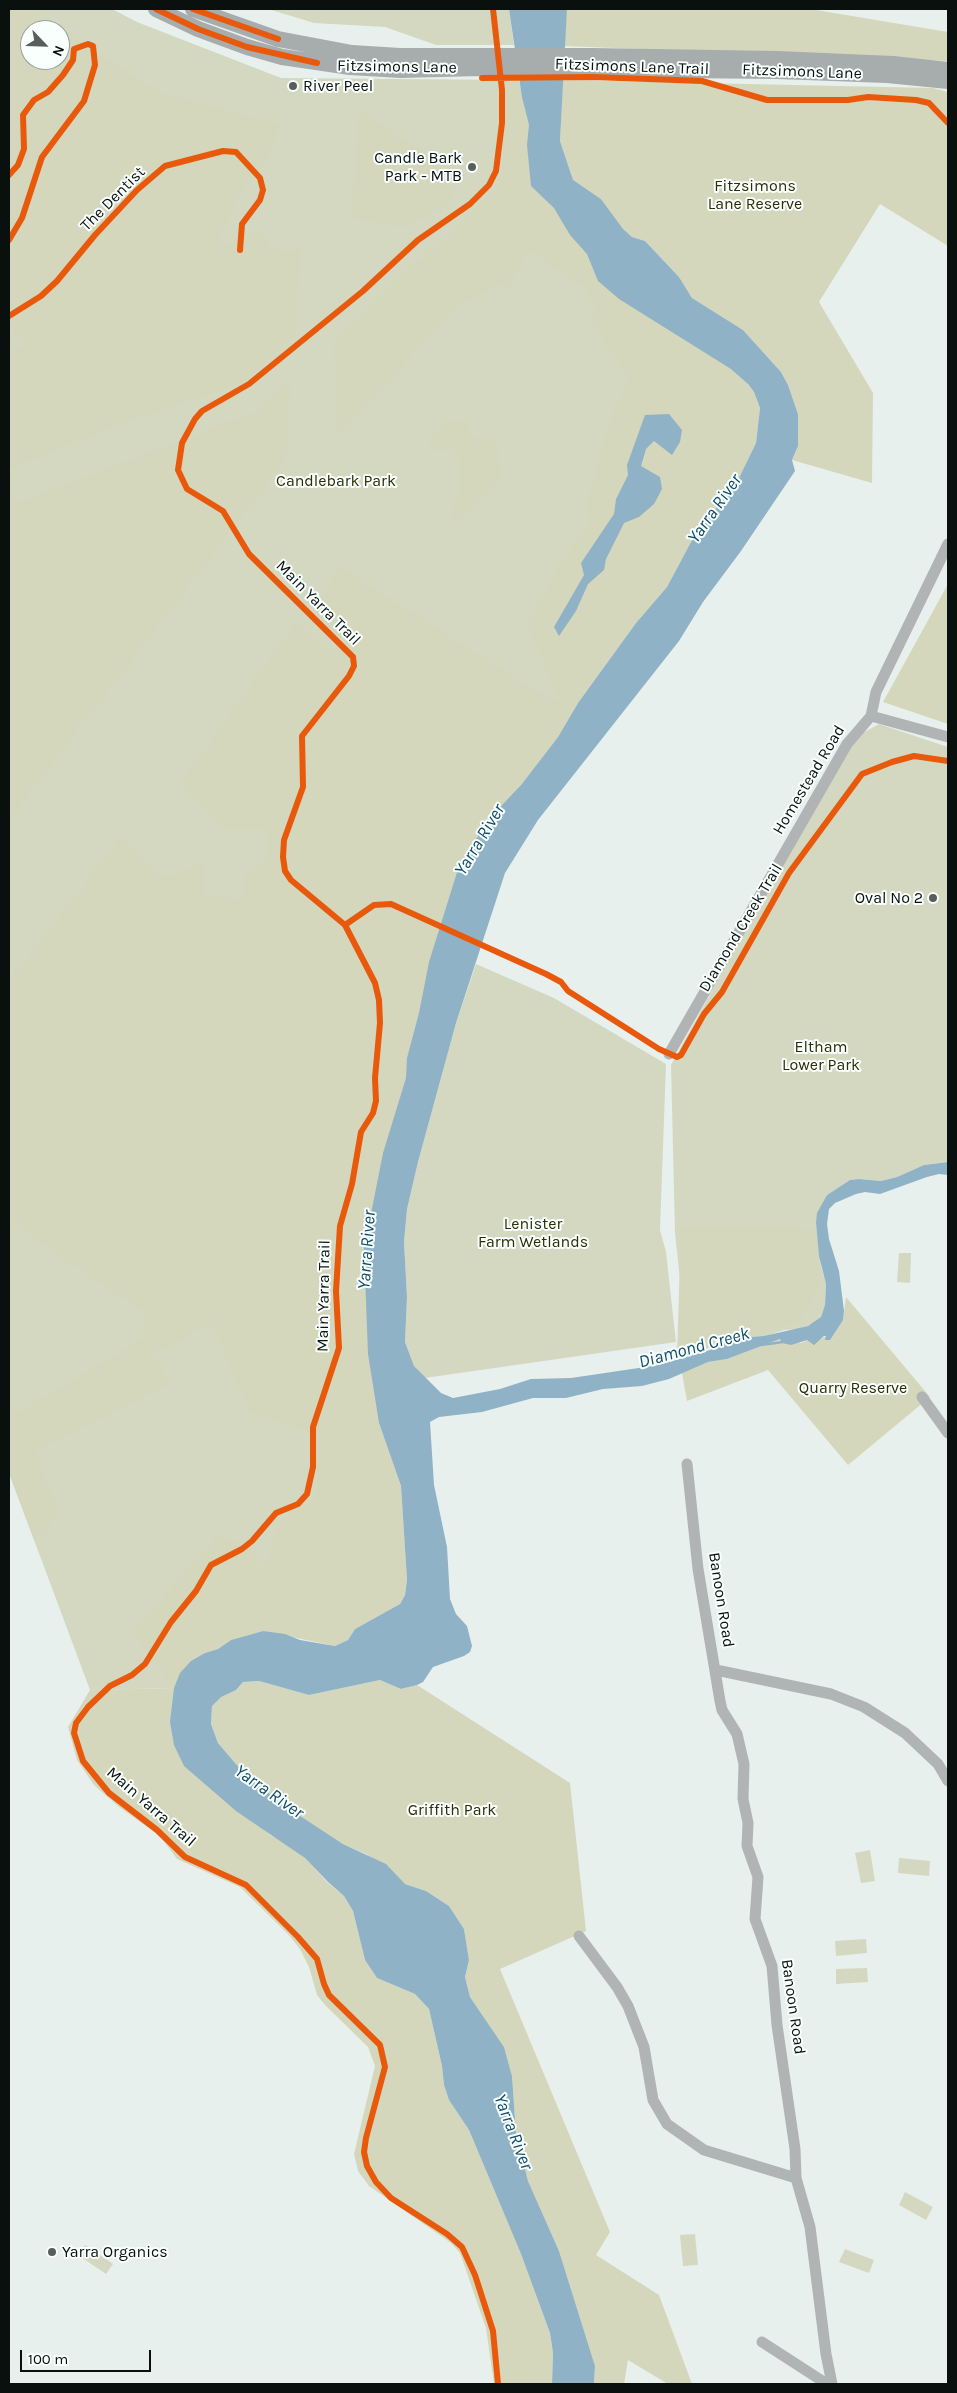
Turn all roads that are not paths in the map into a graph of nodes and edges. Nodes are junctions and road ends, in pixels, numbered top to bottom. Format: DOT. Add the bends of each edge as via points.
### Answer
graph roads {
  1 [pos="156,9"];
  2 [pos="192,9"];
  3 [pos="481,62"];
  4 [pos="592,62"];
  5 [pos="948,70"];
  6 [pos="948,81"];
  7 [pos="948,544"];
  8 [pos="871,716"];
  9 [pos="948,737"];
  10 [pos="669,1054"];
  11 [pos="922,1396"];
  12 [pos="948,1433"];
  13 [pos="687,1464"];
  14 [pos="716,1670"];
  15 [pos="948,1781"];
  16 [pos="579,1936"];
  17 [pos="796,2178"];
  18 [pos="762,2342"];
  19 [pos="827,2384"];
  20 [pos="832,2384"];
  1 -- 3 [label="main road, Fitzsimons Lane" via="247,47 317,63 402,70"];
  2 -- 3 [label="main road, Fitzsimons Lane" via="278,39 338,51"];
  3 -- 4 [label="main road, Fitzsimons Lane"];
  4 -- 5 [label="main road, Fitzsimons Lane" via="828,61"];
  4 -- 6 [label="main road, Fitzsimons Lane" via="887,75"];
  7 -- 8 [label="street, Homestead Road" via="876,692"];
  8 -- 9 [label="street"];
  8 -- 10 [label="street, Homestead Road" via="847,744"];
  11 -- 12 [label="street"];
  13 -- 14 [label="street, Banoon Road" via="698,1569"];
  14 -- 15 [label="street" via="831,1694 864,1707 905,1733 938,1764"];
  14 -- 17 [label="street, Banoon Road" via="722,1710 737,1734 744,1764 743,1799 748,1823 748,1852 758,1877 755,1919 772,1966"];
  16 -- 17 [label="street" via="628,2006 644,2047 653,2100 668,2124 704,2150"];
  17 -- 20 [label="street, Banoon Road" via="810,2227"];
  18 -- 19 [label="street"];
}
